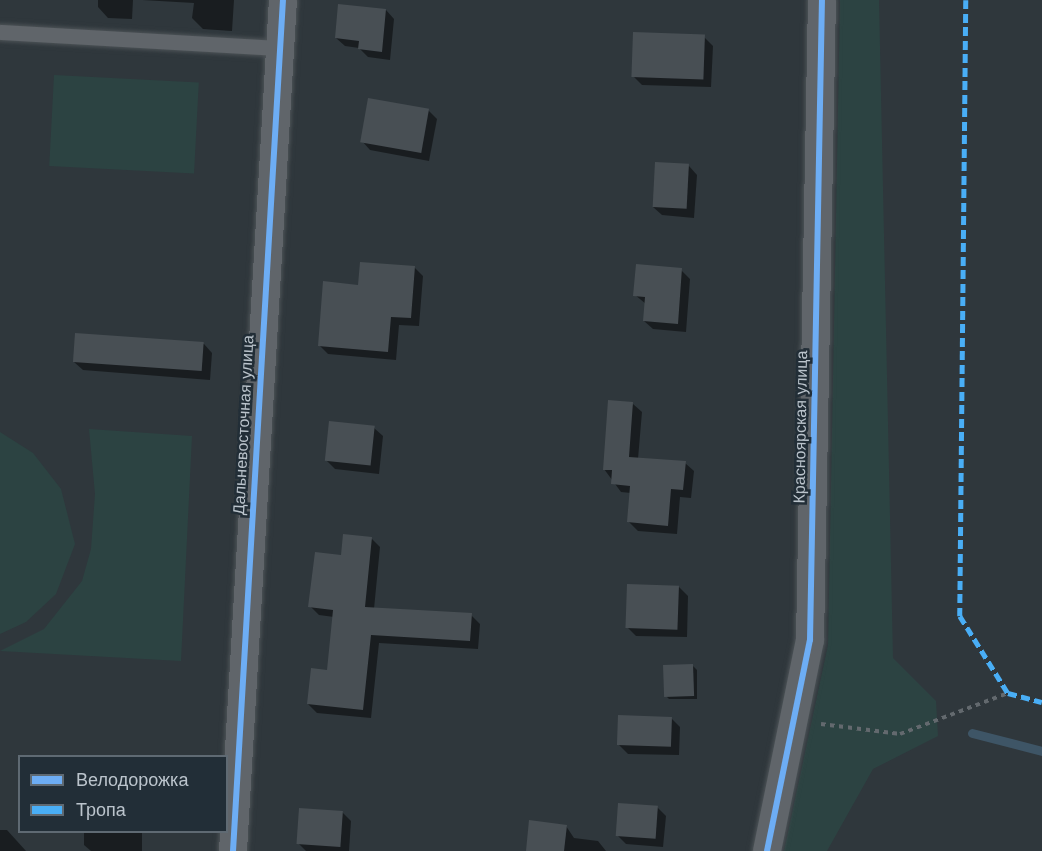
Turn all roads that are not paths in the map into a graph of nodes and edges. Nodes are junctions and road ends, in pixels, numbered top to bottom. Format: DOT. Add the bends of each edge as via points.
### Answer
graph roads {
  1 [pos="283,0"];
  2 [pos="822,0"];
  3 [pos="0,32"];
  4 [pos="280,48"];
  5 [pos="233,851"];
  6 [pos="767,851"];
  1 -- 4 [label="street, Дальневосточная улица"];
  2 -- 6 [label="street, Красноярская улица" via="810,640"];
  3 -- 4 [label="lane"];
  4 -- 5 [label="street, Дальневосточная улица"];
}
